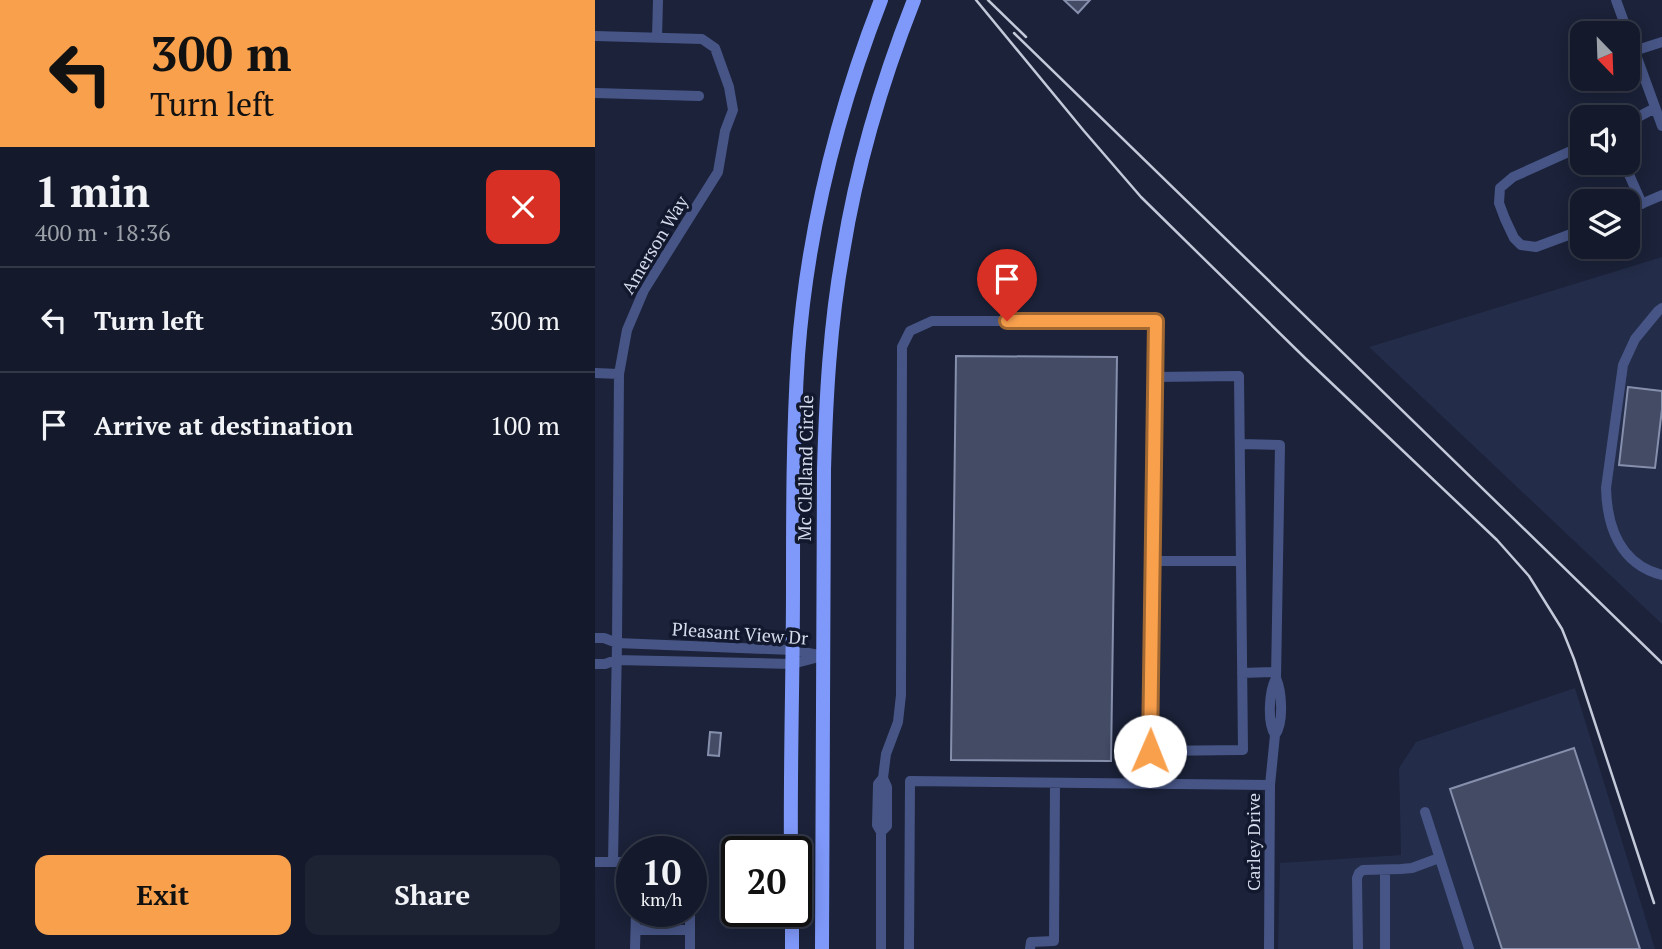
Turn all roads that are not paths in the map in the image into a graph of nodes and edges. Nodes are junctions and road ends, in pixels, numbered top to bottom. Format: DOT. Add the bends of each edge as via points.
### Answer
graph roads {
  1 [pos="658,0"];
  2 [pos="881,0"];
  3 [pos="914,0"];
  4 [pos="1616,0"];
  5 [pos="1623,21"];
  6 [pos="595,36"];
  7 [pos="657,37"];
  8 [pos="1662,42"];
  9 [pos="1640,49"];
  10 [pos="1640,67"];
  11 [pos="595,93"];
  12 [pos="699,96"];
  13 [pos="1655,107"];
  14 [pos="1640,116"];
  15 [pos="1662,126"];
  16 [pos="1570,151"];
  17 [pos="1629,175"];
  18 [pos="1662,195"];
  19 [pos="1642,204"];
  20 [pos="1570,235"];
  21 [pos="1662,308"];
  22 [pos="595,373"];
  23 [pos="619,374"];
  24 [pos="1155,377"];
  25 [pos="1240,444"];
  26 [pos="1153,561"];
  27 [pos="1241,561"];
  28 [pos="1662,575"];
  29 [pos="595,638"];
  30 [pos="617,643"];
  31 [pos="823,656"];
  32 [pos="792,657"];
  33 [pos="617,660"];
  34 [pos="595,664"];
  35 [pos="1242,673"];
  36 [pos="1276,675"];
  37 [pos="1055,783"];
  38 [pos="1271,785"];
  39 [pos="1425,812"];
  40 [pos="791,836"];
  41 [pos="1440,858"];
  42 [pos="595,862"];
  43 [pos="613,862"];
  44 [pos="1385,870"];
  45 [pos="792,927"];
  46 [pos="636,930"];
  47 [pos="690,930"];
  48 [pos="1054,945"];
  49 [pos="635,949"];
  50 [pos="690,949"];
  51 [pos="792,949"];
  52 [pos="822,949"];
  53 [pos="881,949"];
  54 [pos="909,949"];
  55 [pos="1030,949"];
  56 [pos="1269,949"];
  57 [pos="1358,949"];
  58 [pos="1385,949"];
  59 [pos="1469,949"];
  1 -- 7 [label="street"];
  2 -- 32 [label="highway, Mc Clelland Circle" via="834,144 806,285 795,414"];
  3 -- 31 [label="highway, Mc Clelland Circle" via="863,157 837,289 825,419"];
  4 -- 5 [label="street"];
  6 -- 7 [label="street"];
  7 -- 23 [label="street, Amerson Way" via="702,38 715,48 733,110 718,172 644,290 627,330"];
  8 -- 9 [label="street"];
  10 -- 13 [label="street"];
  11 -- 12 [label="street"];
  13 -- 14 [label="street"];
  13 -- 15 [label="street"];
  16 -- 20 [label="street" via="1513,177 1500,188 1499,203 1521,245 1537,247"];
  17 -- 19 [label="street"];
  18 -- 19 [label="street"];
  21 -- 28 [label="street" via="1635,339 1623,365 1606,488 1606,508 1618,542 1642,566"];
  22 -- 23 [label="street"];
  23 -- 30 [label="street, Amerson Way"];
  24 -- 25 [label="street" via="1239,376"];
  24 -- 26 [label="street"];
  24 -- 53 [label="street" via="1156,321 932,321 910,331 902,348 901,695 883,778 887,826 881,832"];
  25 -- 27 [label="street"];
  25 -- 36 [label="street, Carley Drive" via="1280,445"];
  26 -- 27 [label="street"];
  26 -- 35 [label="street" via="1150,751 1243,750"];
  27 -- 35 [label="street"];
  29 -- 30 [label="street, Pleasant View Dr"];
  30 -- 32 [label="street, Pleasant View Dr"];
  30 -- 33 [label="street, Amerson Way"];
  31 -- 32 [label="street, Pleasant View Dr"];
  31 -- 52 [label="highway, Mc Clelland Circle"];
  32 -- 33 [label="street, Pleasant View Dr"];
  32 -- 40 [label="highway, Mc Clelland Circle"];
  33 -- 34 [label="street, Pleasant View Dr"];
  33 -- 43 [label="street, Amerson Way"];
  35 -- 36 [label="street"];
  36 -- 38 [label="street, Carley Drive" via="1280,718"];
  37 -- 38 [label="street"];
  37 -- 48 [label="street"];
  37 -- 54 [label="street" via="910,781"];
  38 -- 56 [label="street, Carley Drive"];
  39 -- 41 [label="street"];
  41 -- 44 [label="street" via="1412,868"];
  41 -- 59 [label="street"];
  42 -- 43 [label="street"];
  44 -- 57 [label="street" via="1363,870 1357,878"];
  44 -- 58 [label="street"];
  45 -- 51 [label="highway"];
  46 -- 47 [label="street"];
  46 -- 49 [label="street"];
  47 -- 50 [label="street"];
  48 -- 55 [label="street" via="1031,942"];
}
